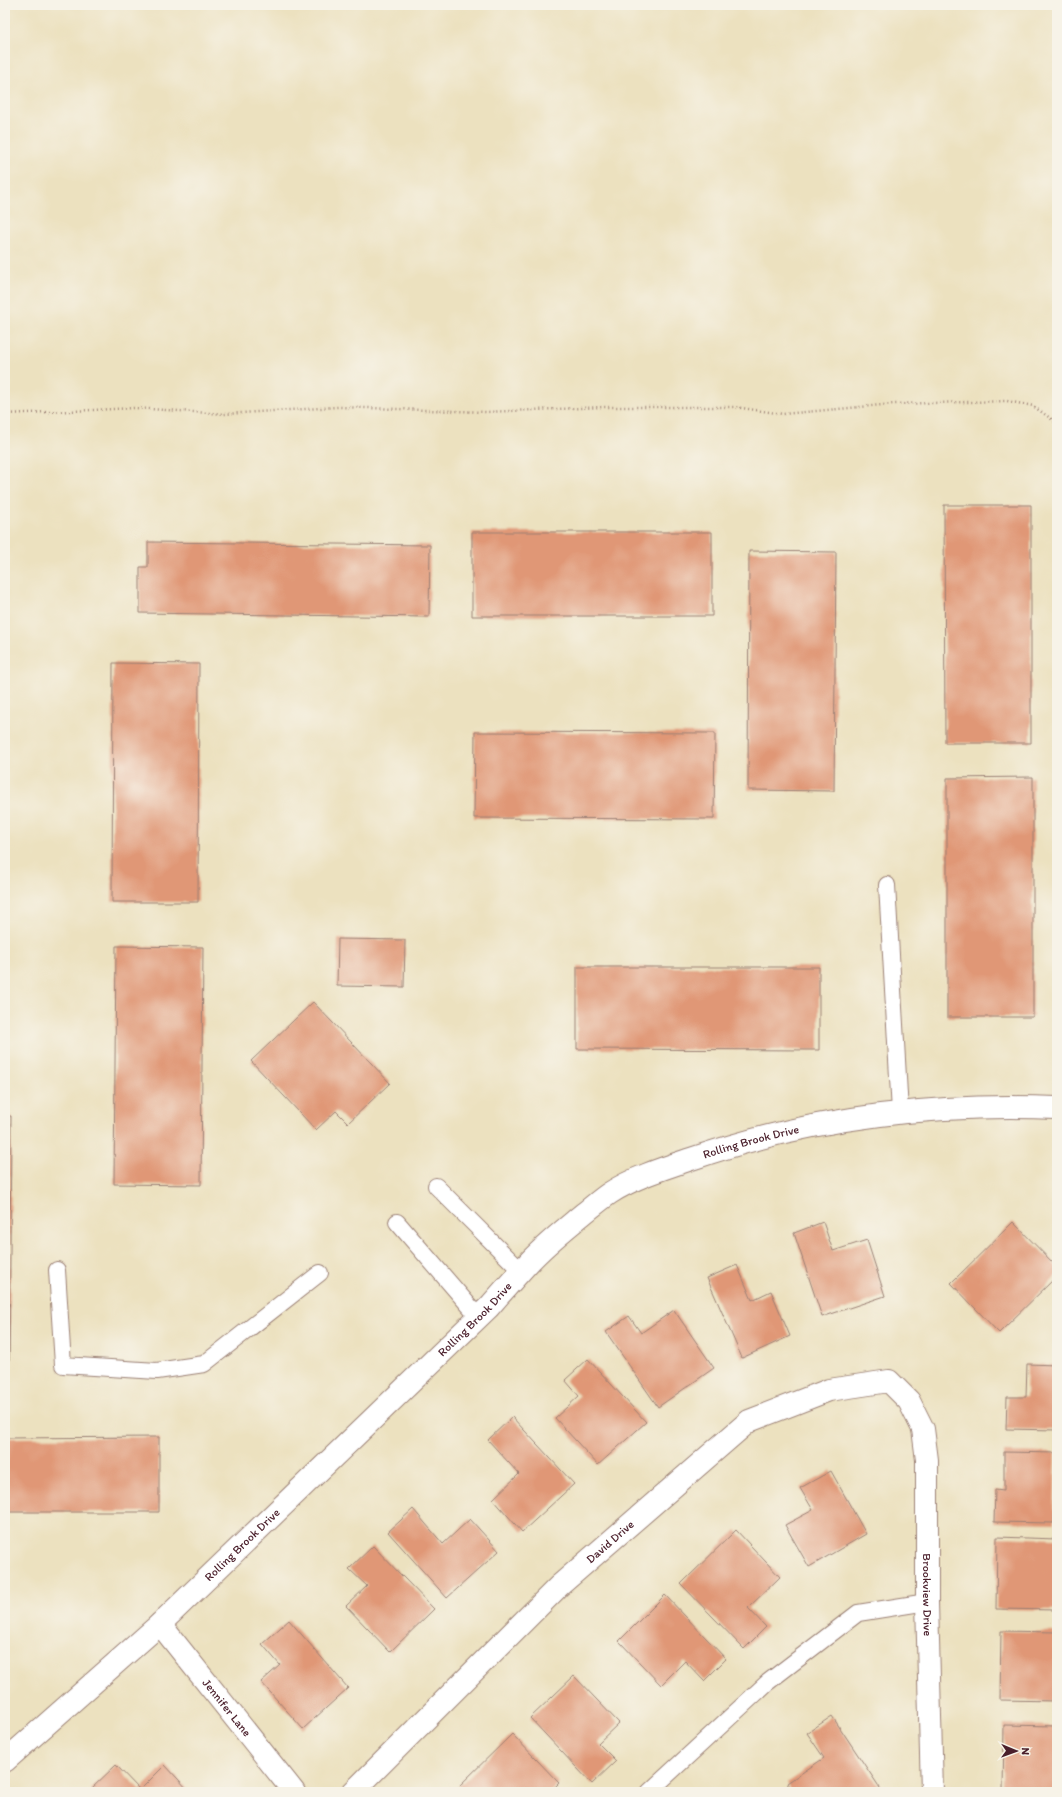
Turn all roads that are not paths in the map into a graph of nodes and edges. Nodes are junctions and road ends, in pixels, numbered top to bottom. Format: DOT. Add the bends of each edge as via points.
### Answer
graph roads {
  1 [pos="887,885"];
  2 [pos="1057,1108"];
  3 [pos="900,1112"];
  4 [pos="436,1186"];
  5 [pos="397,1222"];
  6 [pos="57,1270"];
  7 [pos="521,1271"];
  8 [pos="320,1273"];
  9 [pos="479,1317"];
  10 [pos="909,1401"];
  11 [pos="927,1602"];
  12 [pos="160,1624"];
  13 [pos="5,1761"];
  14 [pos="294,1792"];
  15 [pos="352,1792"];
  16 [pos="650,1792"];
  17 [pos="932,1792"];
  1 -- 3 [label="lane"];
  2 -- 3 [label="street, Rolling Brook Drive" via="944,1108"];
  3 -- 7 [label="street, Rolling Brook Drive" via="795,1128 718,1149 647,1174 610,1193 559,1234"];
  4 -- 7 [label="lane"];
  5 -- 9 [label="lane"];
  6 -- 8 [label="lane" via="63,1364 157,1371 204,1364"];
  7 -- 9 [label="street, Rolling Brook Drive"];
  9 -- 12 [label="street, Rolling Brook Drive"];
  10 -- 11 [label="street, Brookview Drive" via="923,1430 927,1460"];
  10 -- 15 [label="street, David Drive" via="889,1382 829,1390 749,1421 559,1586"];
  11 -- 16 [label="lane" via="858,1613 768,1682"];
  11 -- 17 [label="street, Brookview Drive"];
  12 -- 13 [label="street, Rolling Brook Drive"];
  12 -- 14 [label="street, Jennifer Lane"];
}
